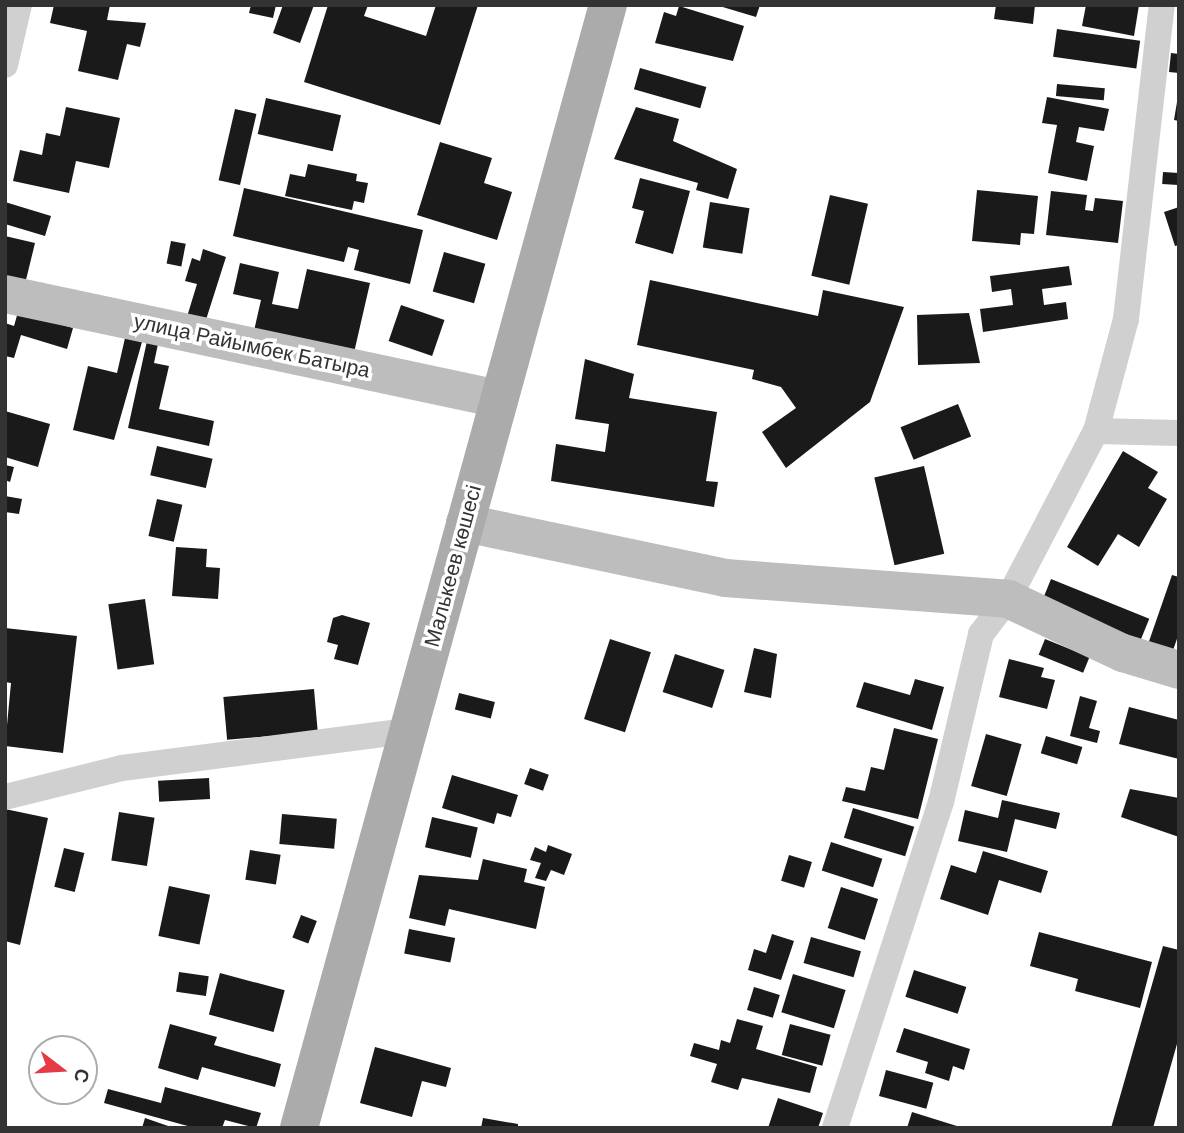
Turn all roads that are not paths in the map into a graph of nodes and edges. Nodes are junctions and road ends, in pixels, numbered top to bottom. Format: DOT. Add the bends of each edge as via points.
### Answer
graph roads {
  1 [pos="19,5"];
  2 [pos="608,5"];
  3 [pos="1162,5"];
  4 [pos="5,65"];
  5 [pos="5,294"];
  6 [pos="499,398"];
  7 [pos="1096,431"];
  8 [pos="1179,433"];
  9 [pos="465,523"];
  10 [pos="1007,599"];
  11 [pos="1179,670"];
  12 [pos="408,731"];
  13 [pos="5,797"];
  14 [pos="299,1128"];
  15 [pos="835,1128"];
  1 -- 4 [label="street"];
  2 -- 6 [label="main road, Малькеев көшесі"];
  3 -- 7 [label="street" via="1126,318"];
  5 -- 6 [label="street, улица Райымбек Батыра"];
  6 -- 9 [label="main road, Малькеев көшесі"];
  7 -- 8 [label="street"];
  7 -- 10 [label="street"];
  9 -- 10 [label="street" via="724,578"];
  9 -- 12 [label="main road, Малькеев көшесі"];
  10 -- 11 [label="street" via="1124,653"];
  10 -- 15 [label="street" via="981,634 941,802"];
  12 -- 13 [label="street" via="122,768"];
  12 -- 14 [label="main road, Малькеев көшесі"];
}
